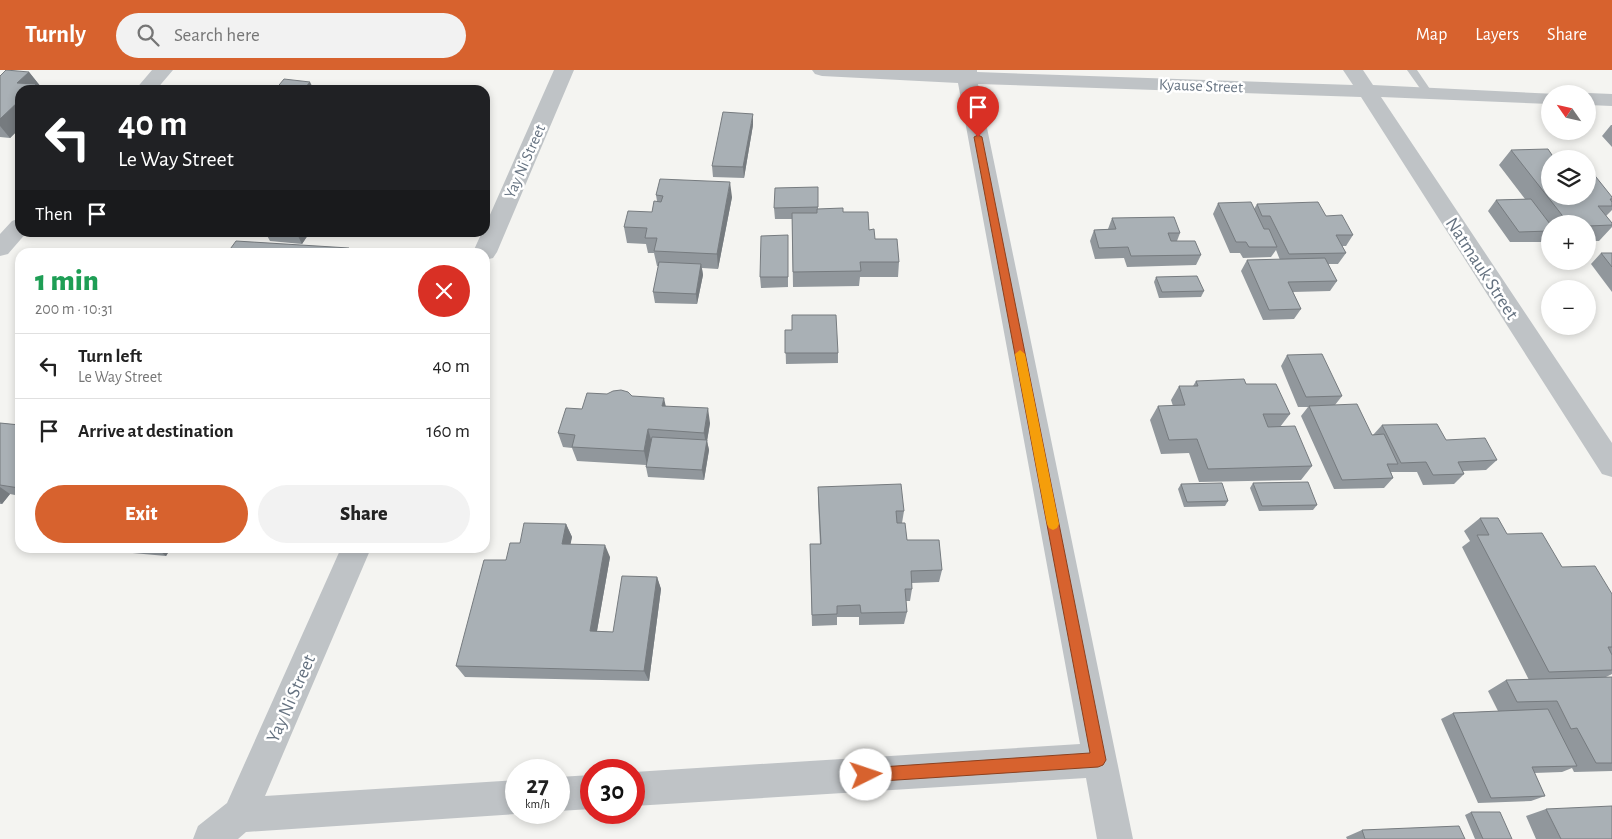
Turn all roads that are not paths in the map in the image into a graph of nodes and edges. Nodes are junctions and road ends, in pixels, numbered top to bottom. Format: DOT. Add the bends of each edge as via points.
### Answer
graph roads {
  1 [pos="163,70"];
  2 [pos="564,70"];
  3 [pos="822,70"];
  4 [pos="1353,70"];
  5 [pos="1412,70"];
  6 [pos="967,74"];
  7 [pos="150,85"];
  8 [pos="1366,90"];
  9 [pos="1426,92"];
  10 [pos="1541,98"];
  11 [pos="1596,99"];
  12 [pos="1612,100"];
  13 [pos="15,232"];
  14 [pos="0,248"];
  15 [pos="487,248"];
  16 [pos="1612,466"];
  17 [pos="354,553"];
  18 [pos="1098,760"];
  19 [pos="645,788"];
  20 [pos="505,798"];
  21 [pos="239,815"];
  22 [pos="212,839"];
  23 [pos="1114,839"];
  1 -- 7 [label="street"];
  2 -- 15 [label="street, Yay Ni Street"];
  3 -- 6 [label="street, Kyause Street"];
  4 -- 8 [label="street, Natmauk Street"];
  5 -- 9 [label="lane"];
  6 -- 8 [label="street, Kyause Street"];
  6 -- 18 [label="street"];
  8 -- 9 [label="street, Kyause Street"];
  8 -- 16 [label="street, Natmauk Street"];
  9 -- 10 [label="street, Kyause Street"];
  11 -- 12 [label="street"];
  13 -- 14 [label="street"];
  17 -- 21 [label="street, Yay Ni Street"];
  18 -- 19 [label="street"];
  18 -- 23 [label="street"];
  20 -- 21 [label="street"];
  21 -- 22 [label="street, Yay Ni Street"];
}
